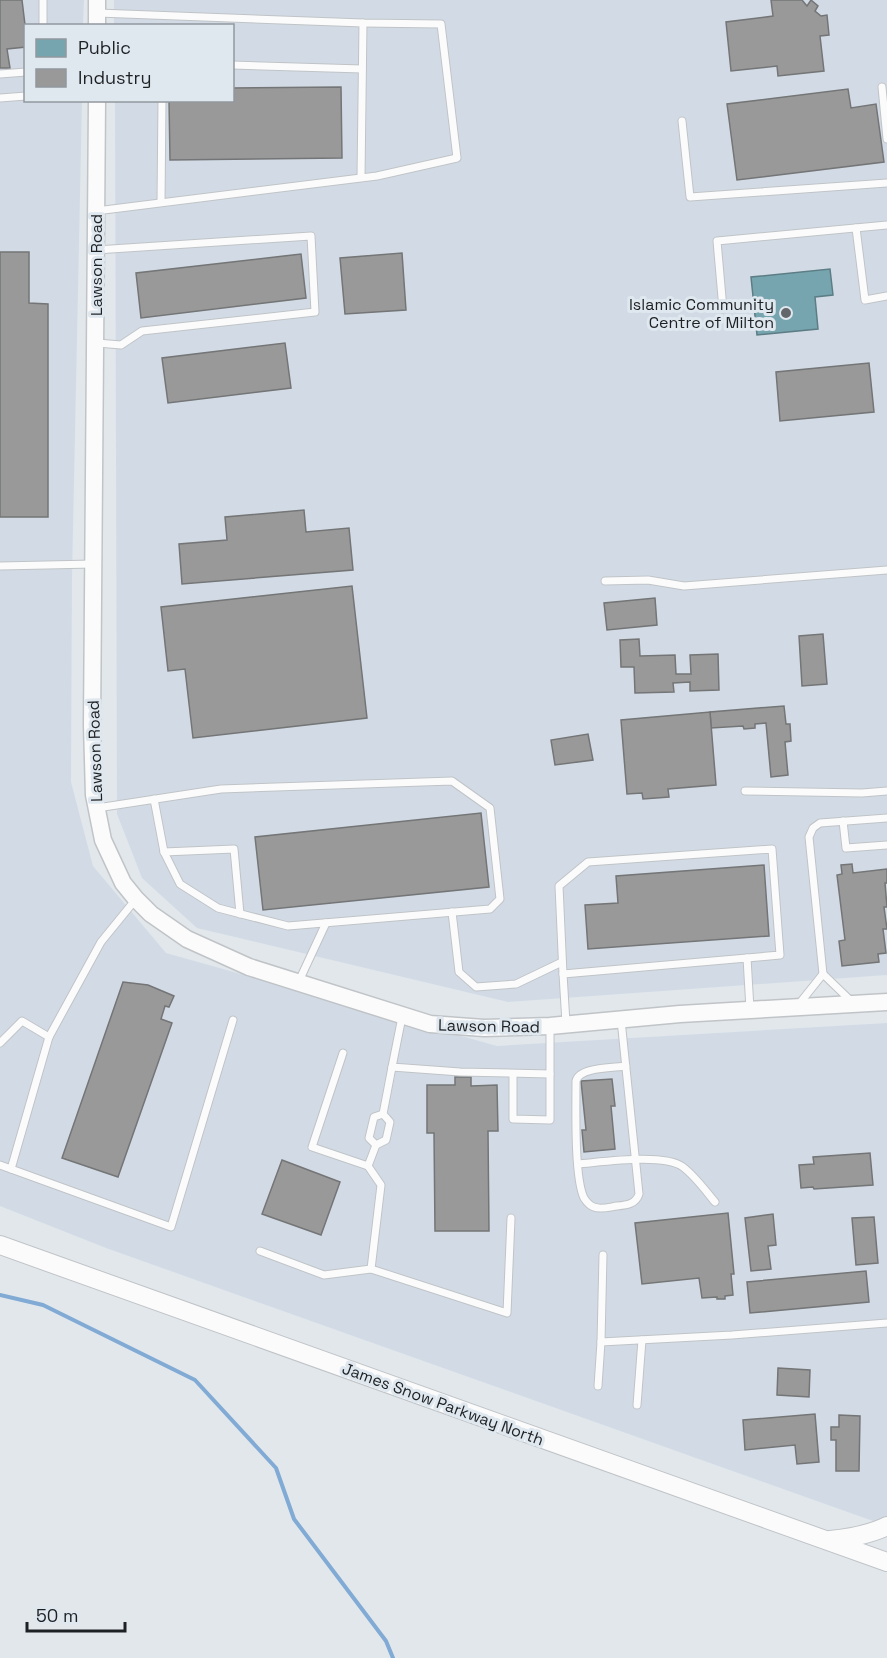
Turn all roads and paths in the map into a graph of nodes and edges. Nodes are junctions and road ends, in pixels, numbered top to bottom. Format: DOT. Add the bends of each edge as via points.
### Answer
graph roads {
  1 [pos="43,0"];
  2 [pos="97,13"];
  3 [pos="161,17"];
  4 [pos="363,23"];
  5 [pos="43,24"];
  6 [pos="161,24"];
  7 [pos="234,65"];
  8 [pos="362,69"];
  9 [pos="24,72"];
  10 [pos="0,74"];
  11 [pos="882,87"];
  12 [pos="24,96"];
  13 [pos="0,98"];
  14 [pos="97,102"];
  15 [pos="162,102"];
  16 [pos="682,121"];
  17 [pos="887,139"];
  18 [pos="361,177"];
  19 [pos="887,183"];
  20 [pos="161,202"];
  21 [pos="96,210"];
  22 [pos="887,225"];
  23 [pos="856,228"];
  24 [pos="96,250"];
  25 [pos="887,296"];
  26 [pos="723,309"];
  27 [pos="95,342"];
  28 [pos="93,564"];
  29 [pos="0,566"];
  30 [pos="887,570"];
  31 [pos="605,580"];
  32 [pos="745,791"];
  33 [pos="887,791"];
  34 [pos="154,799"];
  35 [pos="97,808"];
  36 [pos="887,818"];
  37 [pos="843,821"];
  38 [pos="887,845"];
  39 [pos="164,852"];
  40 [pos="136,899"];
  41 [pos="452,912"];
  42 [pos="240,914"];
  43 [pos="326,923"];
  44 [pos="747,958"];
  45 [pos="562,962"];
  46 [pos="563,974"];
  47 [pos="822,974"];
  48 [pos="298,983"];
  49 [pos="887,1002"];
  50 [pos="854,1003"];
  51 [pos="797,1006"];
  52 [pos="750,1009"];
  53 [pos="402,1017"];
  54 [pos="233,1020"];
  55 [pos="621,1020"];
  56 [pos="558,1026"];
  57 [pos="49,1037"];
  58 [pos="0,1043"];
  59 [pos="343,1053"];
  60 [pos="626,1066"];
  61 [pos="392,1067"];
  62 [pos="513,1074"];
  63 [pos="550,1074"];
  64 [pos="383,1114"];
  65 [pos="376,1145"];
  66 [pos="636,1160"];
  67 [pos="578,1164"];
  68 [pos="0,1165"];
  69 [pos="368,1166"];
  70 [pos="11,1169"];
  71 [pos="715,1202"];
  72 [pos="511,1218"];
  73 [pos="0,1245"];
  74 [pos="260,1251"];
  75 [pos="603,1255"];
  76 [pos="371,1269"];
  77 [pos="887,1323"];
  78 [pos="642,1340"];
  79 [pos="601,1342"];
  80 [pos="598,1386"];
  81 [pos="637,1405"];
  82 [pos="887,1526"];
  83 [pos="826,1540"];
  84 [pos="887,1562"];
  1 -- 5 [label="lane"];
  2 -- 3 [label="lane"];
  3 -- 4 [label="lane"];
  3 -- 6 [label="lane"];
  4 -- 8 [label="lane"];
  4 -- 18 [label="lane" via="441,24 457,158"];
  7 -- 8 [label="lane"];
  8 -- 18 [label="lane"];
  9 -- 10 [label="lane"];
  11 -- 17 [label="lane"];
  12 -- 13 [label="lane"];
  14 -- 21 [label="street, Lawson Road"];
  15 -- 20 [label="lane"];
  16 -- 19 [label="lane" via="690,197"];
  18 -- 20 [label="lane"];
  20 -- 21 [label="lane"];
  21 -- 24 [label="street, Lawson Road"];
  22 -- 23 [label="lane"];
  23 -- 25 [label="lane" via="865,300"];
  23 -- 26 [label="lane" via="717,241"];
  24 -- 27 [label="street, Lawson Road"];
  24 -- 27 [label="lane" via="311,236 315,312 142,331 121,345"];
  27 -- 28 [label="street, Lawson Road"];
  28 -- 29 [label="lane"];
  28 -- 35 [label="street, Lawson Road" via="92,725"];
  30 -- 31 [label="lane" via="684,586 648,580"];
  32 -- 33 [label="lane"];
  34 -- 35 [label="lane"];
  34 -- 39 [label="lane"];
  34 -- 41 [label="lane" via="221,789 452,781 490,808 500,898 490,909"];
  35 -- 40 [label="street, Lawson Road" via="103,840 123,883"];
  36 -- 37 [label="lane"];
  37 -- 38 [label="lane" via="846,848"];
  37 -- 47 [label="lane" via="820,824 809,837"];
  39 -- 42 [label="lane" via="180,884 218,908"];
  39 -- 42 [label="lane" via="234,849"];
  40 -- 48 [label="street, Lawson Road" via="187,939 249,967"];
  40 -- 57 [label="lane" via="101,942"];
  41 -- 43 [label="lane"];
  41 -- 45 [label="lane" via="459,972 476,987 516,984"];
  42 -- 43 [label="lane" via="288,926"];
  43 -- 48 [label="lane"];
  44 -- 45 [label="lane" via="780,955 772,849 588,862 559,886"];
  44 -- 46 [label="lane"];
  44 -- 52 [label="lane"];
  45 -- 46 [label="lane"];
  46 -- 56 [label="lane"];
  47 -- 50 [label="lane"];
  47 -- 51 [label="lane"];
  48 -- 53 [label="street, Lawson Road"];
  49 -- 50 [label="street, Lawson Road"];
  50 -- 51 [label="street, Lawson Road"];
  51 -- 52 [label="street, Lawson Road"];
  52 -- 55 [label="street, Lawson Road"];
  53 -- 56 [label="street, Lawson Road" via="430,1024 484,1028"];
  53 -- 61 [label="lane"];
  54 -- 70 [label="lane" via="171,1227"];
  55 -- 56 [label="street, Lawson Road"];
  55 -- 60 [label="lane"];
  56 -- 63 [label="lane"];
  57 -- 58 [label="lane" via="22,1021"];
  57 -- 70 [label="lane"];
  59 -- 69 [label="lane" via="312,1147"];
  60 -- 66 [label="lane"];
  60 -- 67 [label="lane" via="583,1072 576,1077"];
  61 -- 62 [label="lane"];
  61 -- 64 [label="lane"];
  62 -- 63 [label="lane"];
  62 -- 63 [label="lane" via="513,1119 550,1120"];
  64 -- 65 [label="lane" via="390,1122 386,1140"];
  64 -- 65 [label="lane" via="374,1118 371,1128 369,1138"];
  65 -- 69 [label="lane"];
  66 -- 67 [label="lane"];
  66 -- 67 [label="lane" via="638,1198 628,1205 599,1208 584,1198"];
  66 -- 71 [label="lane" via="672,1161 683,1167"];
  68 -- 70 [label="lane"];
  69 -- 76 [label="lane" via="381,1185"];
  72 -- 76 [label="lane" via="507,1313"];
  73 -- 83 [label="main road, James Snow Parkway North"];
  74 -- 76 [label="lane" via="324,1275"];
  75 -- 79 [label="lane"];
  77 -- 78 [label="lane"];
  78 -- 79 [label="lane"];
  78 -- 81 [label="lane"];
  79 -- 80 [label="lane"];
  82 -- 83 [label="main road" via="854,1537"];
  83 -- 84 [label="main road, James Snow Parkway North"];
}
